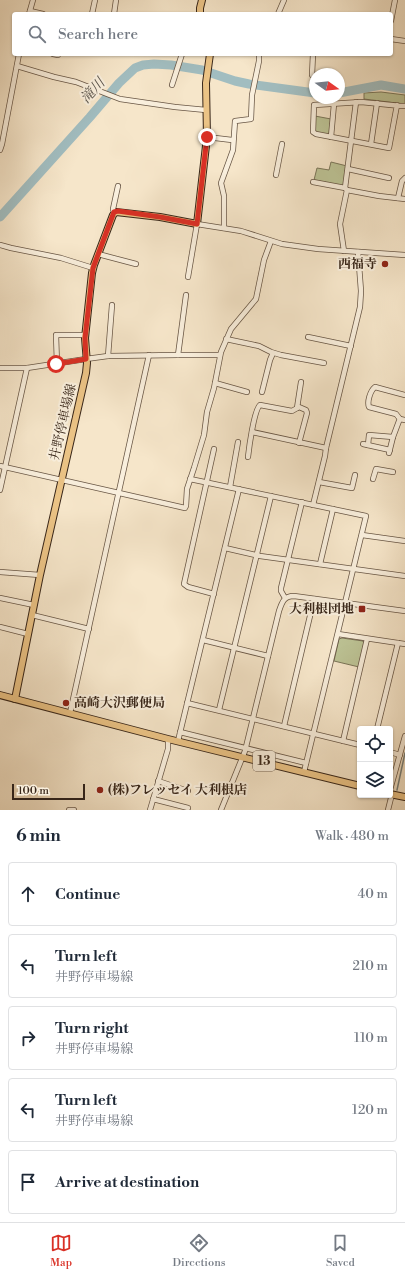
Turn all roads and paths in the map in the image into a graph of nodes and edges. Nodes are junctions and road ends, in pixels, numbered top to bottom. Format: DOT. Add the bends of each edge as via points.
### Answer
graph roads {
  1 [pos="33,0"];
  2 [pos="96,0"];
  3 [pos="116,0"];
  4 [pos="202,0"];
  5 [pos="284,0"];
  6 [pos="395,0"];
  7 [pos="29,12"];
  8 [pos="93,12"];
  9 [pos="114,12"];
  10 [pos="200,12"];
  11 [pos="279,12"];
  12 [pos="393,12"];
  13 [pos="393,39"];
  14 [pos="405,41"];
  15 [pos="19,56"];
  16 [pos="182,56"];
  17 [pos="210,56"];
  18 [pos="259,56"];
  19 [pos="313,56"];
  20 [pos="17,66"];
  21 [pos="312,68"];
  22 [pos="172,84"];
  23 [pos="356,102"];
  24 [pos="345,103"];
  25 [pos="376,103"];
  26 [pos="334,104"];
  27 [pos="397,105"];
  28 [pos="405,106"];
  29 [pos="206,110"];
  30 [pos="207,137"];
  31 [pos="331,137"];
  32 [pos="232,140"];
  33 [pos="351,141"];
  34 [pos="282,144"];
  35 [pos="371,144"];
  36 [pos="0,150"];
  37 [pos="348,169"];
  38 [pos="276,175"];
  39 [pos="389,178"];
  40 [pos="405,178"];
  41 [pos="313,182"];
  42 [pos="118,186"];
  43 [pos="346,189"];
  44 [pos="398,198"];
  45 [pos="405,199"];
  46 [pos="114,212"];
  47 [pos="197,224"];
  48 [pos="224,228"];
  49 [pos="271,241"];
  50 [pos="0,245"];
  51 [pos="344,251"];
  52 [pos="358,252"];
  53 [pos="98,254"];
  54 [pos="405,255"];
  55 [pos="136,264"];
  56 [pos="93,268"];
  57 [pos="188,277"];
  58 [pos="186,295"];
  59 [pos="112,305"];
  60 [pos="85,335"];
  61 [pos="308,337"];
  62 [pos="226,339"];
  63 [pos="351,346"];
  64 [pos="273,353"];
  65 [pos="149,355"];
  66 [pos="178,355"];
  67 [pos="220,355"];
  68 [pos="108,356"];
  69 [pos="86,359"];
  70 [pos="324,363"];
  71 [pos="56,364"];
  72 [pos="0,368"];
  73 [pos="26,368"];
  74 [pos="301,382"];
  75 [pos="215,383"];
  76 [pos="247,392"];
  77 [pos="262,392"];
  78 [pos="405,395"];
  79 [pos="297,408"];
  80 [pos="402,419"];
  81 [pos="252,432"];
  82 [pos="393,437"];
  83 [pos="238,442"];
  84 [pos="299,443"];
  85 [pos="326,448"];
  86 [pos="214,449"];
  87 [pos="248,458"];
  88 [pos="2,466"];
  89 [pos="393,472"];
  90 [pos="355,475"];
  91 [pos="190,479"];
  92 [pos="373,479"];
  93 [pos="61,480"];
  94 [pos="319,482"];
  95 [pos="207,483"];
  96 [pos="230,487"];
  97 [pos="239,489"];
  98 [pos="0,490"];
  99 [pos="119,493"];
  100 [pos="271,496"];
  101 [pos="302,502"];
  102 [pos="313,505"];
  103 [pos="333,509"];
  104 [pos="362,535"];
  105 [pos="405,541"];
  106 [pos="225,548"];
  107 [pos="256,555"];
  108 [pos="288,560"];
  109 [pos="320,564"];
  110 [pos="354,569"];
  111 [pos="0,572"];
  112 [pos="40,575"];
  113 [pos="405,576"];
  114 [pos="214,594"];
  115 [pos="0,598"];
  116 [pos="285,598"];
  117 [pos="314,599"];
  118 [pos="346,603"];
  119 [pos="34,605"];
  120 [pos="405,611"];
  121 [pos="32,615"];
  122 [pos="0,628"];
  123 [pos="89,629"];
  124 [pos="28,634"];
  125 [pos="338,634"];
  126 [pos="367,639"];
  127 [pos="203,640"];
  128 [pos="398,643"];
  129 [pos="405,644"];
  130 [pos="234,647"];
  131 [pos="268,656"];
  132 [pos="0,695"];
  133 [pos="14,699"];
  134 [pos="187,703"];
  135 [pos="219,710"];
  136 [pos="70,713"];
  137 [pos="253,719"];
  138 [pos="284,726"];
  139 [pos="378,726"];
  140 [pos="180,732"];
  141 [pos="313,734"];
  142 [pos="405,736"];
  143 [pos="168,738"];
  144 [pos="178,741"];
  145 [pos="343,741"];
  146 [pos="357,744"];
  147 [pos="246,748"];
  148 [pos="393,753"];
  149 [pos="400,755"];
  150 [pos="243,756"];
  151 [pos="306,763"];
  152 [pos="304,772"];
  153 [pos="158,781"];
  154 [pos="357,785"];
  155 [pos="393,785"];
  156 [pos="188,791"];
  157 [pos="393,794"];
  158 [pos="405,797"];
  159 [pos="390,798"];
  160 [pos="153,799"];
  161 [pos="188,808"];
  162 [pos="69,810"];
  163 [pos="74,810"];
  164 [pos="150,810"];
  165 [pos="221,810"];
  166 [pos="388,810"];
  1 -- 7 [label="street"];
  2 -- 8 [label="street"];
  3 -- 9 [label="street"];
  4 -- 10 [label="main road"];
  5 -- 11 [label="street"];
  6 -- 12 [label="street"];
  13 -- 14 [label="street"];
  15 -- 20 [label="street"];
  16 -- 22 [label="street"];
  17 -- 29 [label="main road" via="206,78"];
  18 -- 32 [label="street" via="251,119 235,121"];
  19 -- 21 [label="street"];
  20 -- 29 [label="street" via="76,82 115,97"];
  20 -- 36 [label="street"];
  23 -- 24 [label="street"];
  23 -- 25 [label="street"];
  23 -- 33 [label="street"];
  25 -- 27 [label="street"];
  25 -- 35 [label="street"];
  26 -- 31 [label="street"];
  26 -- 31 [label="street" via="314,105 313,132"];
  27 -- 28 [label="street"];
  27 -- 35 [label="street" via="389,148"];
  29 -- 30 [label="main road"];
  30 -- 32 [label="street"];
  30 -- 47 [label="main road"];
  31 -- 33 [label="street"];
  32 -- 48 [label="street" via="233,150 221,183 224,196"];
  33 -- 35 [label="street"];
  33 -- 37 [label="street"];
  34 -- 38 [label="street"];
  37 -- 39 [label="street"];
  37 -- 43 [label="street"];
  40 -- 44 [label="street"];
  41 -- 43 [label="street"];
  42 -- 46 [label="street"];
  43 -- 44 [label="street"];
  43 -- 51 [label="street" via="340,224"];
  44 -- 45 [label="street"];
  46 -- 47 [label="main road"];
  46 -- 53 [label="main road, 井野停車場線"];
  47 -- 48 [label="street"];
  47 -- 57 [label="street"];
  48 -- 49 [label="street" via="248,232"];
  49 -- 51 [label="street"];
  49 -- 62 [label="street" via="264,260 256,299"];
  50 -- 56 [label="street" via="61,258"];
  51 -- 52 [label="street"];
  52 -- 54 [label="street"];
  52 -- 63 [label="street" via="360,307"];
  53 -- 55 [label="street"];
  53 -- 56 [label="main road, 井野停車場線"];
  56 -- 60 [label="main road, 井野停車場線"];
  58 -- 66 [label="street"];
  59 -- 68 [label="street"];
  60 -- 69 [label="main road, 井野停車場線"];
  60 -- 71 [label="street" via="56,335"];
  61 -- 63 [label="street"];
  62 -- 64 [label="street" via="259,346"];
  62 -- 67 [label="street"];
  63 -- 85 [label="street"];
  64 -- 70 [label="street"];
  64 -- 77 [label="street"];
  65 -- 66 [label="street"];
  65 -- 68 [label="street"];
  65 -- 99 [label="street"];
  66 -- 67 [label="street"];
  67 -- 75 [label="street"];
  68 -- 69 [label="street"];
  69 -- 71 [label="street"];
  69 -- 93 [label="main road, 井野停車場線" via="86,372"];
  71 -- 73 [label="street"];
  72 -- 73 [label="street"];
  73 -- 88 [label="street"];
  74 -- 79 [label="street"];
  75 -- 76 [label="street"];
  75 -- 91 [label="street" via="204,435"];
  78 -- 80 [label="street" via="375,387 368,404 371,408 396,414"];
  79 -- 81 [label="street" via="292,410 258,406"];
  79 -- 84 [label="street" via="305,409 307,412"];
  80 -- 82 [label="street"];
  81 -- 84 [label="street"];
  81 -- 87 [label="street"];
  82 -- 82 [label="street" via="390,452 365,445 369,435"];
  83 -- 96 [label="street"];
  84 -- 85 [label="street"];
  85 -- 94 [label="street"];
  86 -- 95 [label="street"];
  88 -- 93 [label="street"];
  88 -- 98 [label="street"];
  89 -- 92 [label="street" via="376,469"];
  90 -- 94 [label="street" via="352,488"];
  91 -- 95 [label="street"];
  91 -- 99 [label="street" via="186,506 183,509"];
  93 -- 99 [label="street"];
  93 -- 112 [label="main road, 井野停車場線"];
  94 -- 102 [label="street"];
  95 -- 96 [label="street"];
  95 -- 114 [label="street" via="184,584"];
  96 -- 97 [label="street"];
  97 -- 100 [label="street"];
  97 -- 106 [label="street"];
  99 -- 123 [label="street"];
  100 -- 101 [label="street"];
  100 -- 107 [label="street"];
  101 -- 102 [label="street"];
  101 -- 108 [label="street"];
  102 -- 103 [label="street"];
  103 -- 104 [label="street" via="365,515"];
  103 -- 109 [label="street"];
  104 -- 105 [label="street"];
  104 -- 110 [label="street"];
  106 -- 107 [label="street"];
  106 -- 114 [label="street"];
  107 -- 108 [label="street"];
  107 -- 130 [label="street"];
  108 -- 109 [label="street"];
  108 -- 116 [label="street" via="281,588"];
  109 -- 110 [label="street"];
  110 -- 113 [label="street"];
  110 -- 118 [label="street"];
  111 -- 112 [label="street"];
  112 -- 119 [label="main road, 井野停車場線"];
  114 -- 127 [label="street"];
  115 -- 119 [label="street"];
  116 -- 117 [label="street" via="294,596"];
  116 -- 131 [label="street"];
  117 -- 118 [label="street"];
  117 -- 138 [label="street"];
  118 -- 120 [label="street"];
  118 -- 125 [label="street"];
  119 -- 121 [label="main road, 井野停車場線"];
  121 -- 123 [label="street"];
  121 -- 124 [label="main road, 井野停車場線"];
  122 -- 124 [label="street"];
  123 -- 136 [label="street"];
  124 -- 133 [label="main road, 井野停車場線"];
  125 -- 126 [label="street"];
  125 -- 141 [label="street"];
  126 -- 128 [label="street"];
  126 -- 145 [label="street"];
  127 -- 130 [label="street"];
  127 -- 134 [label="street"];
  128 -- 129 [label="street"];
  128 -- 139 [label="street"];
  130 -- 131 [label="street"];
  130 -- 135 [label="street"];
  131 -- 137 [label="street"];
  132 -- 133 [label="main road, 13"];
  133 -- 136 [label="main road, 13"];
  134 -- 135 [label="street"];
  134 -- 140 [label="street"];
  135 -- 137 [label="street"];
  136 -- 143 [label="main road, 13"];
  137 -- 138 [label="street"];
  137 -- 147 [label="street"];
  138 -- 141 [label="street"];
  140 -- 144 [label="street"];
  140 -- 147 [label="street"];
  141 -- 145 [label="street"];
  141 -- 151 [label="street"];
  142 -- 149 [label="street"];
  143 -- 144 [label="main road, 13"];
  143 -- 153 [label="street" via="168,749"];
  144 -- 150 [label="main road, 13"];
  145 -- 146 [label="street"];
  147 -- 150 [label="street"];
  147 -- 151 [label="street"];
  148 -- 149 [label="street"];
  149 -- 155 [label="street"];
  150 -- 152 [label="main road, 13"];
  150 -- 165 [label="street"];
  151 -- 152 [label="street"];
  152 -- 154 [label="main road, 13"];
  153 -- 156 [label="street"];
  153 -- 160 [label="street"];
  157 -- 158 [label="main road"];
  159 -- 166 [label="street"];
  160 -- 161 [label="street"];
  160 -- 164 [label="street"];
  162 -- 163 [label="street"];
}
